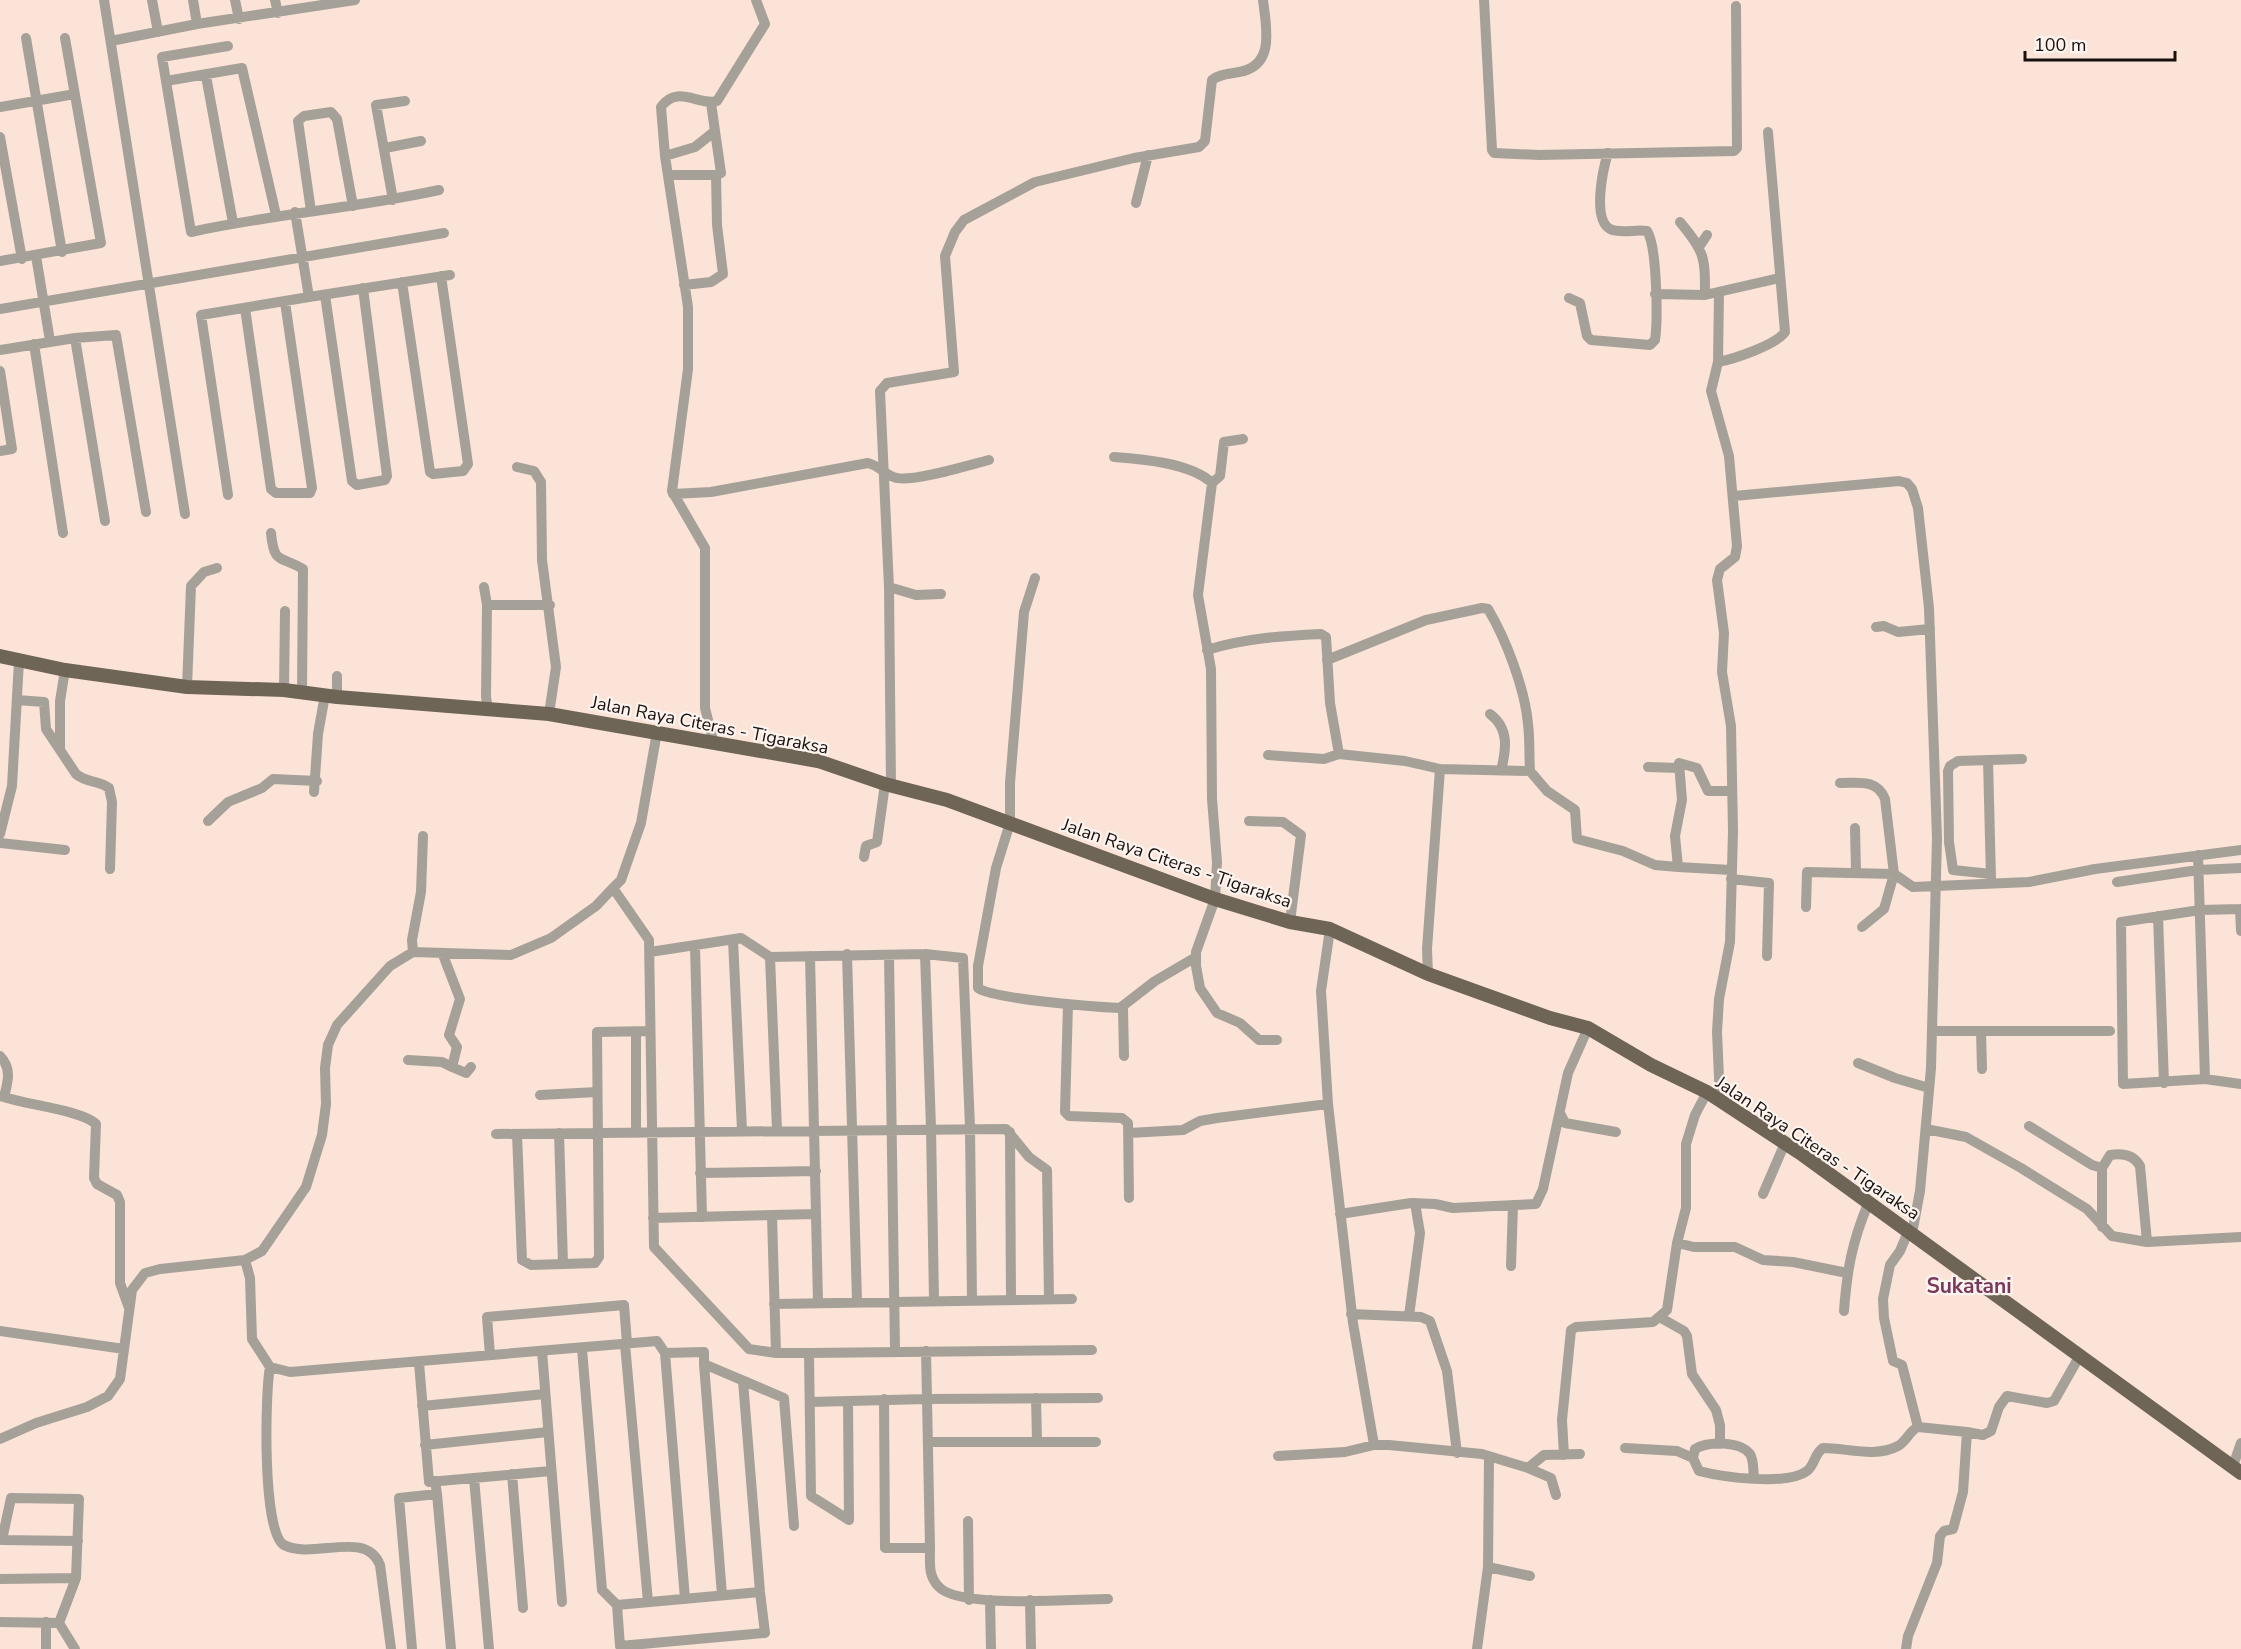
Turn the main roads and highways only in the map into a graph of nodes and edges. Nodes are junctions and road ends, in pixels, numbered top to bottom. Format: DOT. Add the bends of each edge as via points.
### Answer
graph roads {
  1 [pos="0,656"];
  2 [pos="2237,1470"];
  1 -- 2 [label="main road, Jalan Raya Citeras - Tigaraksa" via="65,670 187,687 284,690 549,714 818,761 947,800 1215,898 1290,922 1329,929 1428,974 1588,1028 1707,1092 1785,1143"];
}
